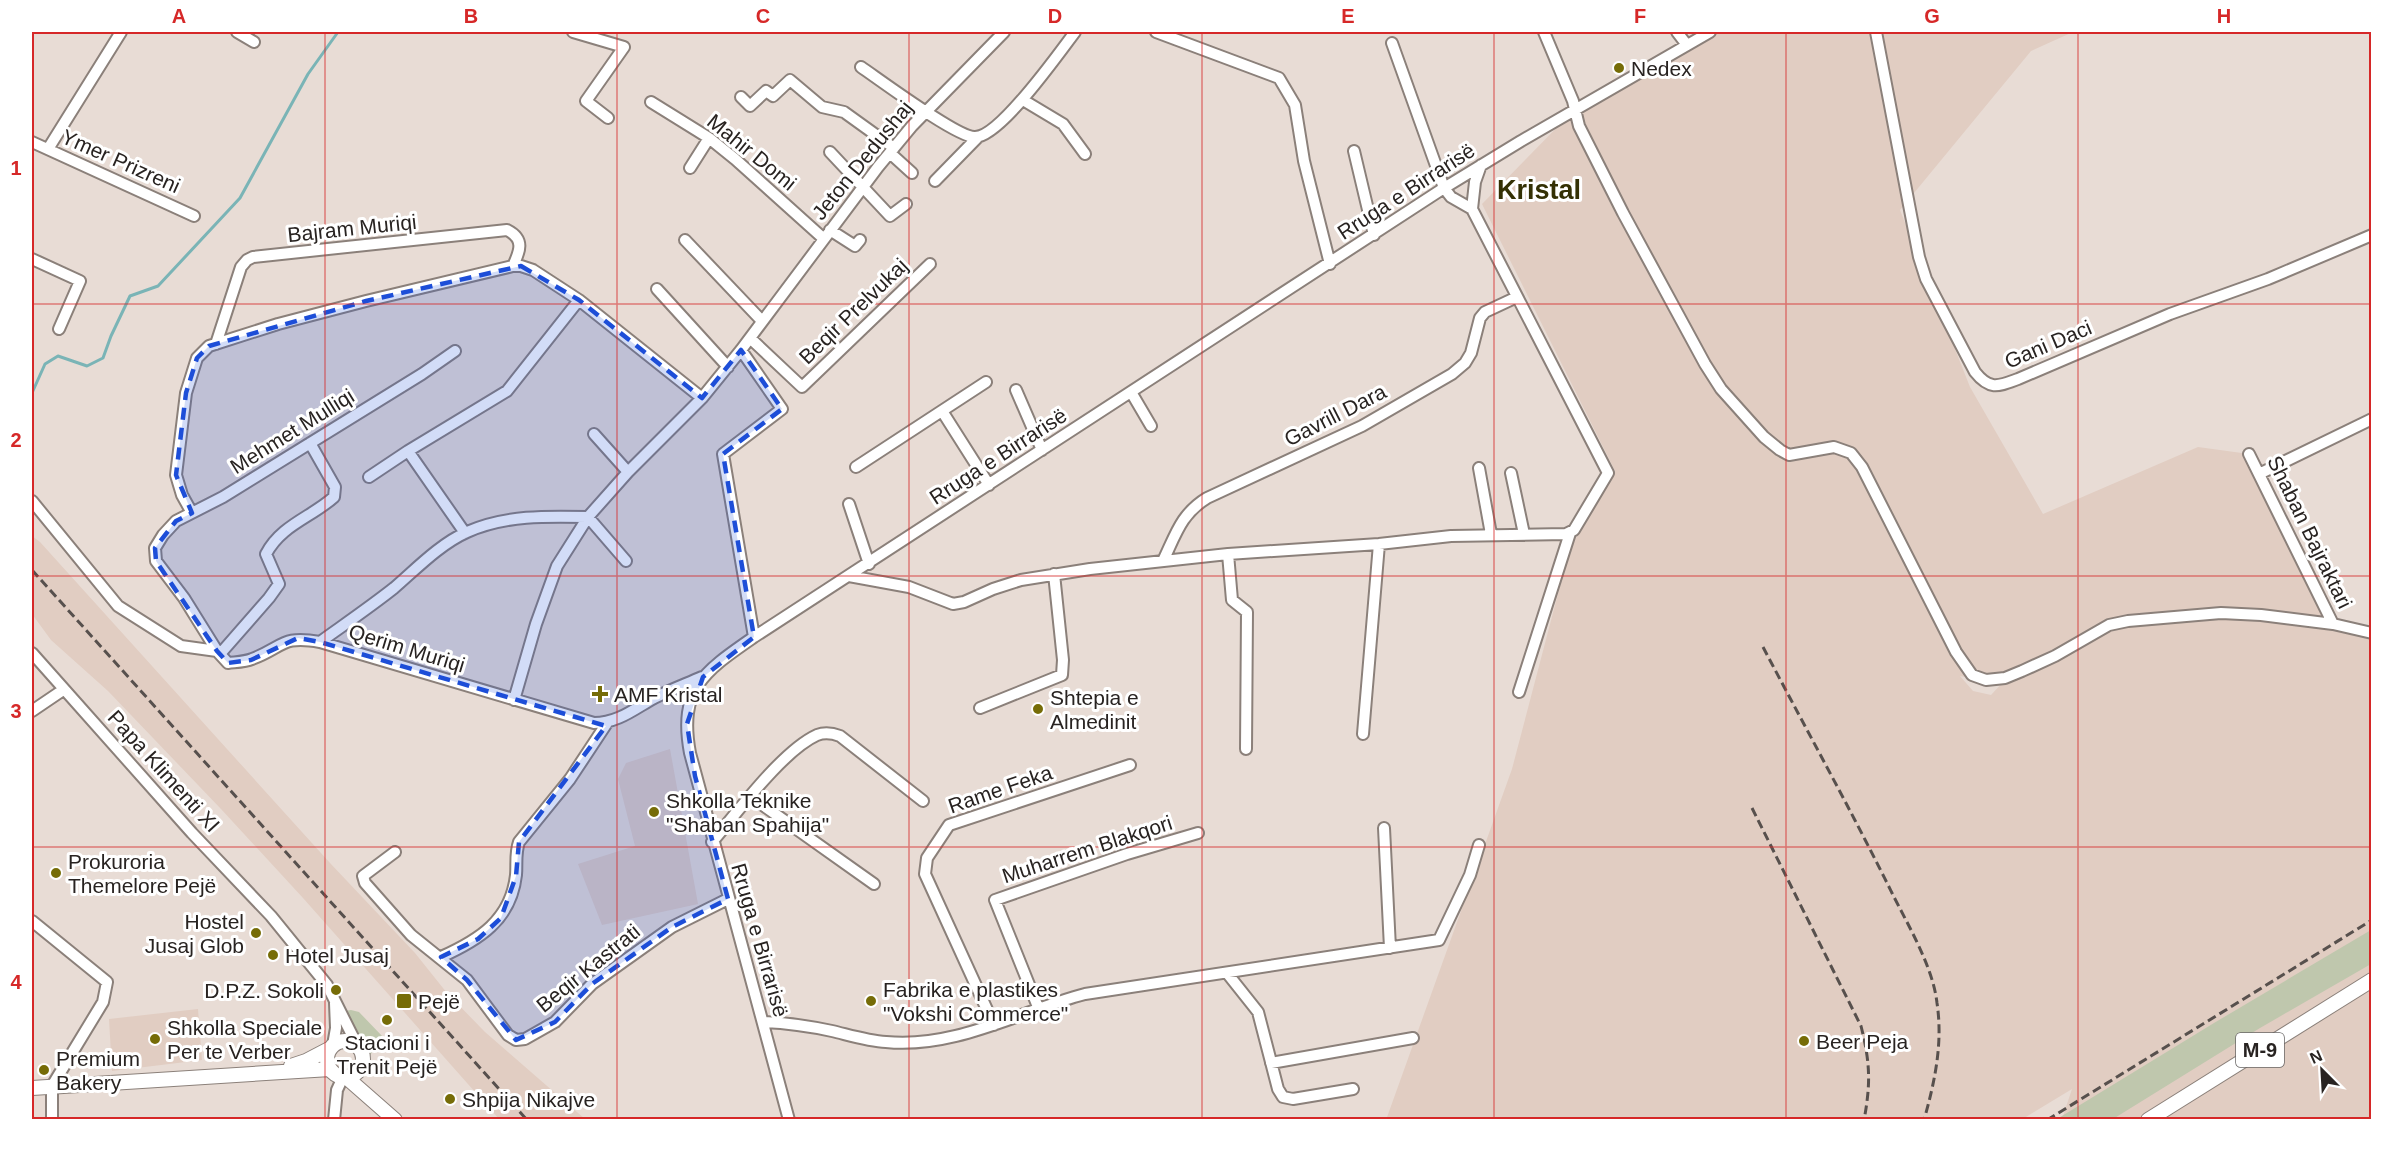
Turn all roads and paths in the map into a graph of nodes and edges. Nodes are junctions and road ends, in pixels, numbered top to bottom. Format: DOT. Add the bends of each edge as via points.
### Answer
graph roads {
  1 [pos="121,32"];
  2 [pos="237,32"];
  3 [pos="573,32"];
  4 [pos="1004,32"];
  5 [pos="1076,32"];
  6 [pos="1156,32"];
  7 [pos="1544,32"];
  8 [pos="1677,32"];
  9 [pos="1710,32"];
  10 [pos="1876,32"];
  11 [pos="254,42"];
  12 [pos="1392,43"];
  13 [pos="1687,45"];
  14 [pos="861,67"];
  15 [pos="741,97"];
  16 [pos="1023,100"];
  17 [pos="651,102"];
  18 [pos="1575,110"];
  19 [pos="925,112"];
  20 [pos="608,118"];
  21 [pos="709,138"];
  22 [pos="977,138"];
  23 [pos="32,142"];
  24 [pos="48,149"];
  25 [pos="892,151"];
  26 [pos="1354,151"];
  27 [pos="830,152"];
  28 [pos="1085,154"];
  29 [pos="1481,165"];
  30 [pos="690,168"];
  31 [pos="912,172"];
  32 [pos="935,181"];
  33 [pos="863,187"];
  34 [pos="1444,188"];
  35 [pos="906,204"];
  36 [pos="1472,209"];
  37 [pos="194,216"];
  38 [pos="827,234"];
  39 [pos="1374,235"];
  40 [pos="2372,235"];
  41 [pos="685,240"];
  42 [pos="860,240"];
  43 [pos="32,259"];
  44 [pos="930,264"];
  45 [pos="1330,264"];
  46 [pos="513,266"];
  47 [pos="657,289"];
  48 [pos="1517,297"];
  49 [pos="579,300"];
  50 [pos="762,321"];
  51 [pos="59,329"];
  52 [pos="750,338"];
  53 [pos="216,344"];
  54 [pos="741,350"];
  55 [pos="455,351"];
  56 [pos="728,367"];
  57 [pos="986,382"];
  58 [pos="1016,390"];
  59 [pos="1131,392"];
  60 [pos="702,398"];
  61 [pos="942,411"];
  62 [pos="2372,419"];
  63 [pos="1151,426"];
  64 [pos="594,434"];
  65 [pos="310,443"];
  66 [pos="1042,450"];
  67 [pos="408,451"];
  68 [pos="2249,454"];
  69 [pos="856,467"];
  70 [pos="1479,468"];
  71 [pos="628,472"];
  72 [pos="1510,473"];
  73 [pos="2259,474"];
  74 [pos="369,477"];
  75 [pos="989,485"];
  76 [pos="32,501"];
  77 [pos="849,504"];
  78 [pos="192,513"];
  79 [pos="588,517"];
  80 [pos="465,533"];
  81 [pos="1570,533"];
  82 [pos="1491,534"];
  83 [pos="1524,534"];
  84 [pos="1379,544"];
  85 [pos="1228,554"];
  86 [pos="626,561"];
  87 [pos="1163,561"];
  88 [pos="868,564"];
  89 [pos="1054,574"];
  90 [pos="849,576"];
  91 [pos="2333,624"];
  92 [pos="2372,633"];
  93 [pos="754,637"];
  94 [pos="320,642"];
  95 [pos="219,652"];
  96 [pos="32,653"];
  97 [pos="703,677"];
  98 [pos="63,690"];
  99 [pos="1519,692"];
  100 [pos="513,700"];
  101 [pos="980,708"];
  102 [pos="32,711"];
  103 [pos="607,723"];
  104 [pos="1363,734"];
  105 [pos="1246,749"];
  106 [pos="1130,765"];
  107 [pos="750,796"];
  108 [pos="923,801"];
  109 [pos="1384,828"];
  110 [pos="1198,833"];
  111 [pos="712,843"];
  112 [pos="1479,845"];
  113 [pos="395,852"];
  114 [pos="874,884"];
  115 [pos="728,898"];
  116 [pos="32,921"];
  117 [pos="1390,948"];
  118 [pos="441,957"];
  119 [pos="1227,973"];
  120 [pos="2372,980"];
  121 [pos="334,999"];
  122 [pos="1038,1007"];
  123 [pos="764,1022"];
  124 [pos="994,1025"];
  125 [pos="1413,1038"];
  126 [pos="357,1045"];
  127 [pos="331,1047"];
  128 [pos="1271,1063"];
  129 [pos="362,1064"];
  130 [pos="338,1073"];
  131 [pos="266,1074"];
  132 [pos="52,1086"];
  133 [pos="32,1088"];
  134 [pos="1353,1089"];
  135 [pos="381,1107"];
  136 [pos="52,1119"];
  137 [pos="334,1119"];
  138 [pos="395,1119"];
  139 [pos="789,1119"];
  140 [pos="2148,1119"];
  1 -- 24 [label="street"];
  2 -- 11 [label="street"];
  3 -- 20 [label="street" via="624,47 586,101"];
  4 -- 19 [label="street, Jeton Dedushaj"];
  5 -- 16 [label="street"];
  6 -- 45 [label="street" via="1279,78 1295,105 1304,161"];
  7 -- 18 [label="street"];
  8 -- 13 [label="street"];
  9 -- 13 [label="street, Rruga e Birrarisë"];
  10 -- 40 [label="street, Gani Daci" via="1919,257 1926,279 1983,382 2002,385 2018,379"];
  12 -- 34 [label="street"];
  13 -- 18 [label="street, Rruga e Birrarisë"];
  14 -- 19 [label="street"];
  15 -- 25 [label="street" via="750,106 766,91 773,96 790,80 822,107 844,112"];
  16 -- 22 [label="street"];
  16 -- 28 [label="street" via="1063,124"];
  17 -- 21 [label="street, Mahir Domi"];
  18 -- 29 [label="street, Rruga e Birrarisë"];
  18 -- 91 [label="street" via="1579,126 1623,213 1721,388 1764,437 1789,455 1834,447 1851,453 1862,467 1956,652 1972,675 1986,680 2005,678 2109,626 2128,621 2221,613"];
  19 -- 22 [label="street"];
  19 -- 25 [label="street, Jeton Dedushaj"];
  21 -- 30 [label="street"];
  21 -- 38 [label="street, Mahir Domi"];
  22 -- 32 [label="street"];
  23 -- 24 [label="street, Ymer Prizreni"];
  24 -- 37 [label="street, Ymer Prizreni"];
  25 -- 31 [label="street"];
  25 -- 33 [label="street, Jeton Dedushaj"];
  26 -- 39 [label="street"];
  27 -- 33 [label="street"];
  29 -- 34 [label="street, Rruga e Birrarisë"];
  29 -- 36 [label="street"];
  33 -- 35 [label="street" via="890,216"];
  33 -- 38 [label="street, Jeton Dedushaj"];
  34 -- 36 [label="street" via="1451,198"];
  34 -- 39 [label="street, Rruga e Birrarisë"];
  36 -- 48 [label="street"];
  38 -- 42 [label="street, Mahir Domi" via="855,246"];
  38 -- 50 [label="street, Jeton Dedushaj"];
  39 -- 45 [label="street, Rruga e Birrarisë"];
  41 -- 50 [label="street"];
  43 -- 51 [label="street" via="80,281"];
  44 -- 52 [label="street, Beqir Prelvukaj" via="802,387"];
  45 -- 59 [label="street, Rruga e Birrarisë"];
  46 -- 49 [label="street" via="533,270"];
  46 -- 53 [label="street, Bajram Muriqi" via="278,324"];
  46 -- 53 [label="street, Bajram Muriqi" via="521,243 507,230 253,257 241,267"];
  47 -- 56 [label="street"];
  48 -- 81 [label="street" via="1608,473"];
  48 -- 87 [label="street, Gavrill Dara" via="1485,312 1472,353 1452,374 1362,426 1192,508"];
  49 -- 60 [label="street"];
  49 -- 67 [label="street" via="507,391"];
  50 -- 52 [label="street, Jeton Dedushaj"];
  52 -- 54 [label="street, Jeton Dedushaj"];
  53 -- 78 [label="street, Bajram Muriqi" via="197,358 186,393 176,475"];
  54 -- 56 [label="street, Jeton Dedushaj"];
  54 -- 93 [label="street" via="782,409 723,454"];
  55 -- 65 [label="street, Mehmet Mulliqi"];
  56 -- 60 [label="street, Jeton Dedushaj"];
  57 -- 61 [label="street"];
  58 -- 66 [label="street"];
  59 -- 63 [label="street"];
  59 -- 66 [label="street, Rruga e Birrarisë"];
  60 -- 71 [label="street, Jeton Dedushaj"];
  61 -- 69 [label="street"];
  61 -- 75 [label="street"];
  62 -- 73 [label="street"];
  64 -- 71 [label="street"];
  65 -- 78 [label="street, Mehmet Mulliqi"];
  65 -- 95 [label="street" via="334,487 334,497 295,522 270,546 266,554 279,584"];
  66 -- 75 [label="street, Rruga e Birrarisë"];
  67 -- 74 [label="street"];
  67 -- 80 [label="street"];
  68 -- 73 [label="street, Shaban Bajraktari"];
  70 -- 82 [label="street"];
  71 -- 79 [label="street, Jeton Dedushaj"];
  72 -- 83 [label="street"];
  73 -- 91 [label="street, Shaban Bajraktari"];
  75 -- 88 [label="street, Rruga e Birrarisë"];
  76 -- 95 [label="street" via="118,606 181,646"];
  77 -- 88 [label="street"];
  78 -- 95 [label="street, Mehmet Mulliqi" via="176,521 155,548 156,561"];
  79 -- 80 [label="street" via="520,518"];
  79 -- 86 [label="street"];
  79 -- 100 [label="street, Jeton Dedushaj" via="556,566"];
  80 -- 94 [label="street"];
  81 -- 83 [label="street"];
  81 -- 99 [label="street"];
  82 -- 83 [label="street"];
  82 -- 84 [label="street"];
  84 -- 85 [label="street"];
  84 -- 104 [label="street"];
  85 -- 87 [label="street"];
  85 -- 105 [label="street" via="1232,600 1247,612"];
  87 -- 89 [label="street"];
  88 -- 90 [label="street, Rruga e Birrarisë"];
  89 -- 90 [label="street" via="1022,580 953,604 909,587"];
  89 -- 101 [label="street" via="1064,660 1062,675"];
  90 -- 93 [label="street, Rruga e Birrarisë"];
  91 -- 92 [label="street, Shaban Bajraktari"];
  93 -- 97 [label="street, Rruga e Birrarisë"];
  94 -- 95 [label="street, Qerim Muriqi" via="298,638 251,660 228,663"];
  94 -- 100 [label="street, Qerim Muriqi"];
  96 -- 98 [label="street, Papa Klimenti XI"];
  97 -- 103 [label="street"];
  97 -- 111 [label="street, Rruga e Birrarisë" via="689,707 687,737"];
  98 -- 102 [label="street"];
  98 -- 121 [label="street, Papa Klimenti XI" via="271,916"];
  100 -- 103 [label="street, Qerim Muriqi" via="583,721"];
  103 -- 118 [label="street" via="570,779 519,842 514,884 501,918 478,939"];
  106 -- 124 [label="street, Rame Feka" via="949,825 927,858 925,874"];
  107 -- 108 [label="street" via="804,744 829,732 840,736"];
  107 -- 111 [label="street"];
  107 -- 114 [label="street"];
  109 -- 117 [label="street"];
  110 -- 122 [label="street, Muharrem Blakqori" via="995,900"];
  111 -- 115 [label="street, Rruga e Birrarisë"];
  112 -- 117 [label="street" via="1470,875 1439,940"];
  113 -- 118 [label="street, Beqir Kastrati" via="363,876 365,883 411,935"];
  115 -- 118 [label="street, Beqir Kastrati" via="672,927 628,956 592,984 555,1022 525,1039 516,1040 508,1035 467,980"];
  115 -- 123 [label="street, Rruga e Birrarisë"];
  116 -- 132 [label="street" via="107,982 103,1002"];
  117 -- 119 [label="street"];
  119 -- 122 [label="street" via="1085,994"];
  119 -- 128 [label="street" via="1258,1012"];
  120 -- 140 [label="main road, M-9"];
  121 -- 126 [label="street, Papa Klimenti XI"];
  121 -- 127 [label="street, Papa Klimenti XI" via="336,1028"];
  122 -- 124 [label="street"];
  123 -- 124 [label="street" via="796,1024 885,1042 937,1039"];
  123 -- 139 [label="street, Rruga e Birrarisë"];
  125 -- 128 [label="street"];
  126 -- 127 [label="main road" via="348,1040"];
  126 -- 129 [label="main road, Papa Klimenti XI" via="363,1056"];
  127 -- 130 [label="main road, Papa Klimenti XI" via="327,1059"];
  127 -- 131 [label="main road" via="306,1061"];
  128 -- 134 [label="street" via="1283,1097 1293,1099"];
  129 -- 130 [label="main road" via="356,1073"];
  129 -- 135 [label="main road, Papa Klimenti XI"];
  130 -- 131 [label="main road"];
  130 -- 135 [label="main road"];
  130 -- 137 [label="street"];
  131 -- 132 [label="main road"];
  132 -- 133 [label="main road"];
  132 -- 136 [label="street"];
  135 -- 138 [label="main road"];
}
